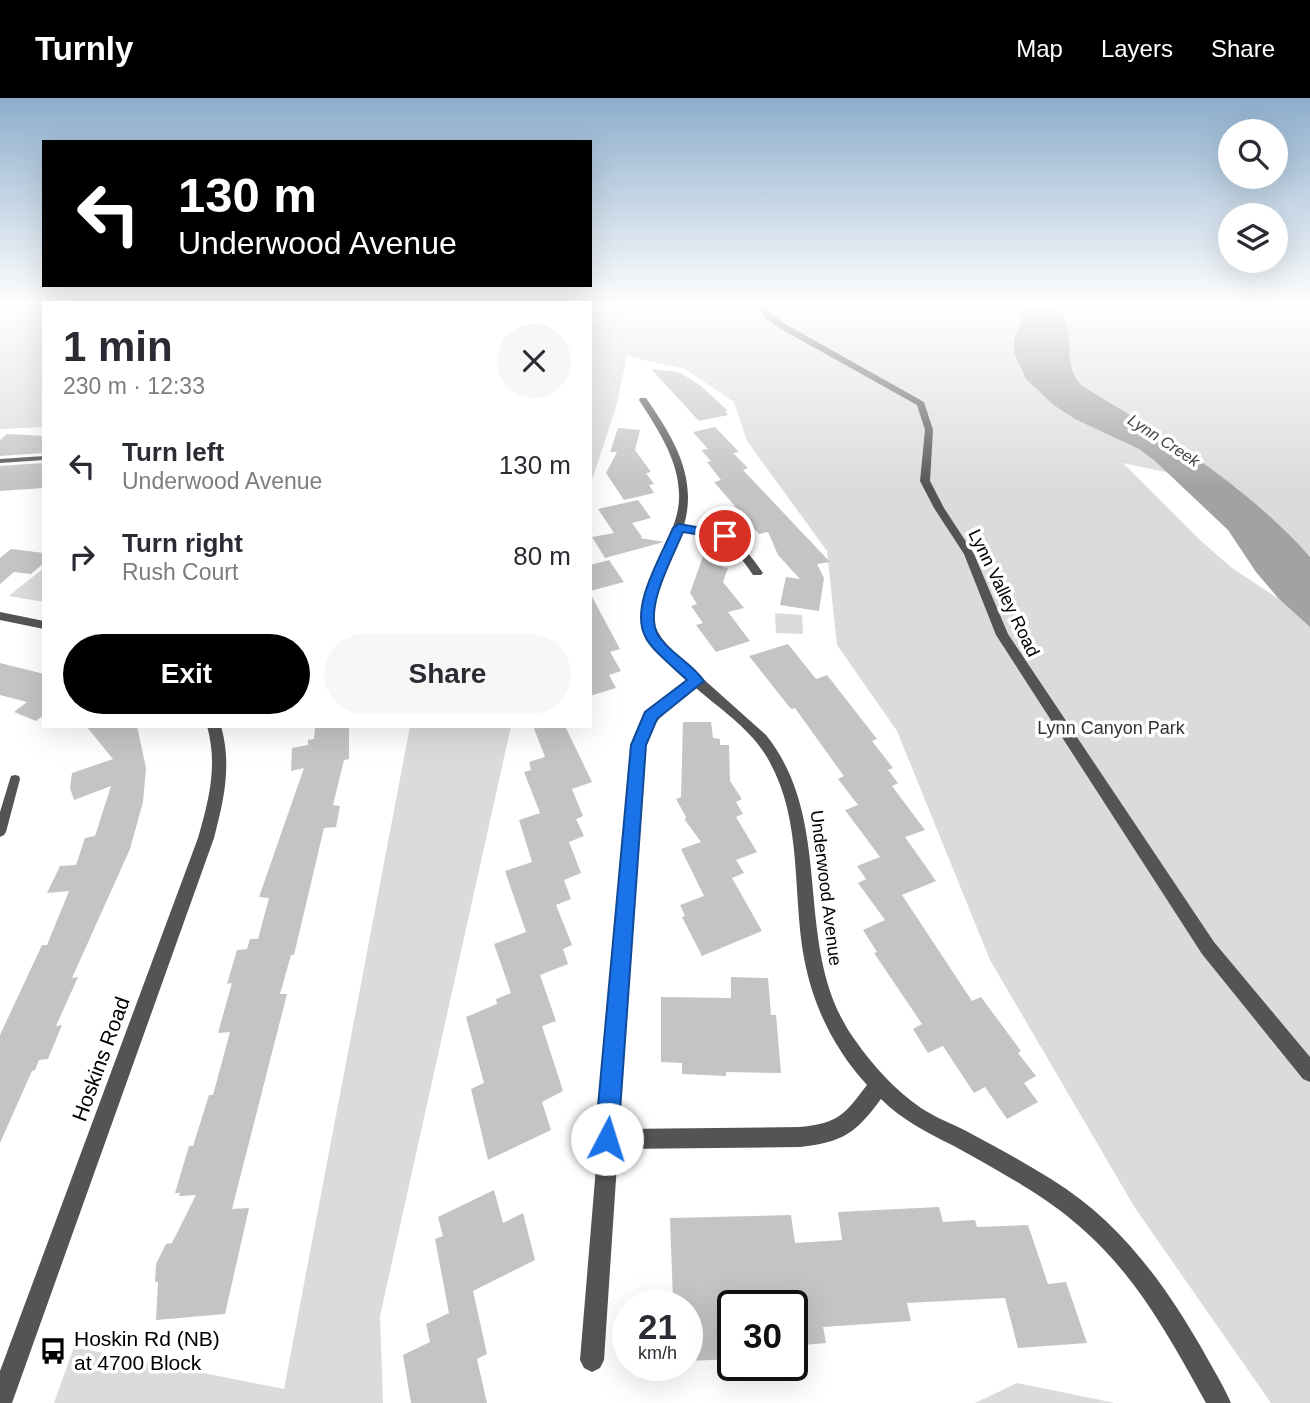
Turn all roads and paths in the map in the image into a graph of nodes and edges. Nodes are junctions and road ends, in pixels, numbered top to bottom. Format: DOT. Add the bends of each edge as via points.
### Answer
graph roads {
  1 [pos="853,366"];
  2 [pos="643,401"];
  3 [pos="42,458"];
  4 [pos="0,460"];
  5 [pos="679,528"];
  6 [pos="757,573"];
  7 [pos="0,616"];
  8 [pos="42,625"];
  9 [pos="696,681"];
  10 [pos="215,728"];
  11 [pos="15,779"];
  12 [pos="0,832"];
  13 [pos="1310,1072"];
  14 [pos="880,1084"];
  15 [pos="607,1139"];
  16 [pos="592,1360"];
  17 [pos="0,1403"];
  18 [pos="1219,1403"];
  1 -- 13 [label="street, Lynn Valley Road" via="921,404 929,430 926,481 969,554 1002,635 1208,948"];
  2 -- 5 [label="street, Underwood Avenue" via="659,422 681,472 684,508"];
  3 -- 4 [label="lane"];
  5 -- 6 [label="street" via="737,542"];
  5 -- 9 [label="street, Underwood Avenue" via="648,602 648,621 652,636"];
  7 -- 8 [label="street"];
  9 -- 14 [label="street, Underwood Avenue" via="772,752 796,804 821,992 850,1051"];
  9 -- 15 [label="street" via="651,716 639,745"];
  10 -- 17 [label="street, Hoskins Road" via="220,743 220,775 206,838"];
  11 -- 12 [label="lane"];
  14 -- 15 [label="street" via="855,1117 828,1134"];
  14 -- 18 [label="street, Underwood Avenue" via="914,1115 1069,1203 1116,1242 1146,1281"];
  15 -- 16 [label="street"];
}
